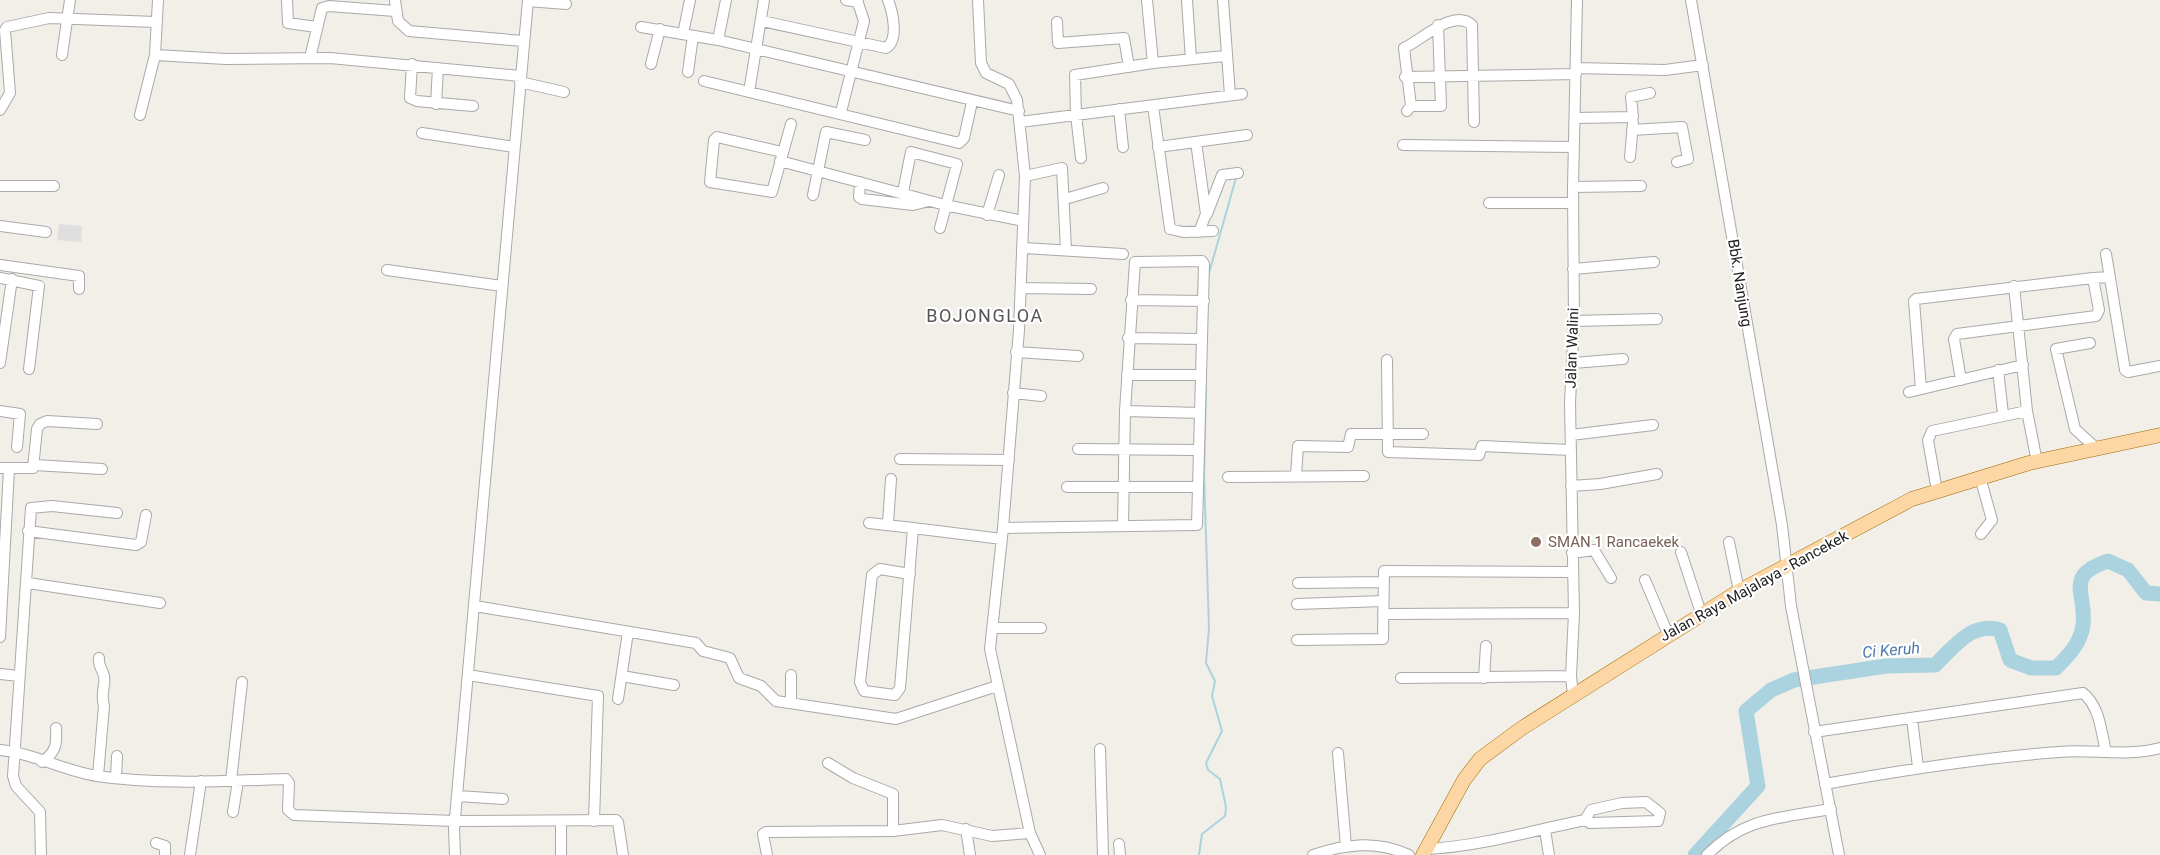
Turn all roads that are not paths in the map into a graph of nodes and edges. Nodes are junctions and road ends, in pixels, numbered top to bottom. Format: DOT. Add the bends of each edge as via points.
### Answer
graph roads {
  1 [pos="70,0"];
  2 [pos="158,0"];
  3 [pos="287,0"];
  4 [pos="528,0"];
  5 [pos="690,0"];
  6 [pos="726,0"];
  7 [pos="765,0"];
  8 [pos="846,0"];
  9 [pos="888,0"];
  10 [pos="978,0"];
  11 [pos="1148,0"];
  12 [pos="1187,0"];
  13 [pos="1223,0"];
  14 [pos="1577,0"];
  15 [pos="1691,0"];
  16 [pos="857,1"];
  17 [pos="329,3"];
  18 [pos="566,4"];
  19 [pos="395,6"];
  20 [pos="68,18"];
  21 [pos="762,21"];
  22 [pos="156,22"];
  23 [pos="1057,22"];
  24 [pos="1438,26"];
  25 [pos="316,27"];
  26 [pos="641,27"];
  27 [pos="660,29"];
  28 [pos="688,34"];
  29 [pos="718,40"];
  30 [pos="523,41"];
  31 [pos="859,41"];
  32 [pos="756,50"];
  33 [pos="62,55"];
  34 [pos="154,55"];
  35 [pos="1225,56"];
  36 [pos="310,58"];
  37 [pos="1191,59"];
  38 [pos="1153,63"];
  39 [pos="412,64"];
  40 [pos="651,64"];
  41 [pos="1703,65"];
  42 [pos="1129,67"];
  43 [pos="438,68"];
  44 [pos="1576,71"];
  45 [pos="688,72"];
  46 [pos="852,73"];
  47 [pos="1440,75"];
  48 [pos="1473,75"];
  49 [pos="1406,76"];
  50 [pos="520,79"];
  51 [pos="704,81"];
  52 [pos="564,92"];
  53 [pos="748,92"];
  54 [pos="1650,93"];
  55 [pos="1242,94"];
  56 [pos="1230,95"];
  57 [pos="972,102"];
  58 [pos="436,104"];
  59 [pos="473,106"];
  60 [pos="1153,106"];
  61 [pos="1119,109"];
  62 [pos="0,110"];
  63 [pos="841,112"];
  64 [pos="1076,115"];
  65 [pos="140,116"];
  66 [pos="1020,117"];
  67 [pos="1633,117"];
  68 [pos="1576,118"];
  69 [pos="1474,122"];
  70 [pos="791,124"];
  71 [pos="1632,130"];
  72 [pos="422,133"];
  73 [pos="1247,135"];
  74 [pos="865,140"];
  75 [pos="1196,142"];
  76 [pos="1403,145"];
  77 [pos="514,147"];
  78 [pos="1123,147"];
  79 [pos="1158,147"];
  80 [pos="1574,147"];
  81 [pos="781,156"];
  82 [pos="1630,157"];
  83 [pos="1081,158"];
  84 [pos="1677,162"];
  85 [pos="817,170"];
  86 [pos="1238,173"];
  87 [pos="999,175"];
  88 [pos="1222,175"];
  89 [pos="1025,176"];
  90 [pos="1201,178"];
  91 [pos="860,182"];
  92 [pos="0,186"];
  93 [pos="54,186"];
  94 [pos="1573,186"];
  95 [pos="1641,186"];
  96 [pos="1103,188"];
  97 [pos="903,192"];
  98 [pos="813,195"];
  99 [pos="1065,199"];
  100 [pos="929,201"];
  101 [pos="1489,203"];
  102 [pos="1573,203"];
  103 [pos="945,205"];
  104 [pos="1206,214"];
  105 [pos="987,215"];
  106 [pos="1023,221"];
  107 [pos="0,226"];
  108 [pos="940,228"];
  109 [pos="1199,231"];
  110 [pos="1213,231"];
  111 [pos="46,232"];
  112 [pos="1024,248"];
  113 [pos="1066,250"];
  114 [pos="1123,254"];
  115 [pos="2106,254"];
  116 [pos="1654,262"];
  117 [pos="0,265"];
  118 [pos="1573,269"];
  119 [pos="387,270"];
  120 [pos="2109,277"];
  121 [pos="0,278"];
  122 [pos="2093,279"];
  123 [pos="17,280"];
  124 [pos="502,286"];
  125 [pos="2014,286"];
  126 [pos="1022,288"];
  127 [pos="79,289"];
  128 [pos="1091,289"];
  129 [pos="1131,300"];
  130 [pos="1203,301"];
  131 [pos="1657,319"];
  132 [pos="1574,321"];
  133 [pos="2019,325"];
  134 [pos="1128,338"];
  135 [pos="1202,339"];
  136 [pos="2090,343"];
  137 [pos="1017,352"];
  138 [pos="1078,356"];
  139 [pos="1623,359"];
  140 [pos="1387,360"];
  141 [pos="0,363"];
  142 [pos="1573,363"];
  143 [pos="2023,365"];
  144 [pos="2160,366"];
  145 [pos="29,369"];
  146 [pos="1998,370"];
  147 [pos="1126,375"];
  148 [pos="1201,375"];
  149 [pos="1961,380"];
  150 [pos="1921,389"];
  151 [pos="1909,392"];
  152 [pos="1013,393"];
  153 [pos="1041,396"];
  154 [pos="0,411"];
  155 [pos="1125,411"];
  156 [pos="2027,411"];
  157 [pos="1200,413"];
  158 [pos="2003,414"];
  159 [pos="96,424"];
  160 [pos="1653,424"];
  161 [pos="1387,433"];
  162 [pos="1423,434"];
  163 [pos="1571,435"];
  164 [pos="2160,435"];
  165 [pos="17,447"];
  166 [pos="1078,449"];
  167 [pos="2097,449"];
  168 [pos="1123,450"];
  169 [pos="1198,450"];
  170 [pos="1570,450"];
  171 [pos="900,459"];
  172 [pos="1009,460"];
  173 [pos="2037,462"];
  174 [pos="35,465"];
  175 [pos="4,469"];
  176 [pos="102,470"];
  177 [pos="1657,474"];
  178 [pos="1296,476"];
  179 [pos="1364,476"];
  180 [pos="1228,477"];
  181 [pos="1980,477"];
  182 [pos="891,479"];
  183 [pos="1122,486"];
  184 [pos="1571,486"];
  185 [pos="1067,487"];
  186 [pos="1197,487"];
  187 [pos="1937,491"];
  188 [pos="117,513"];
  189 [pos="146,514"];
  190 [pos="869,523"];
  191 [pos="888,524"];
  192 [pos="1123,525"];
  193 [pos="913,528"];
  194 [pos="28,531"];
  195 [pos="1002,533"];
  196 [pos="1981,534"];
  197 [pos="1729,542"];
  198 [pos="1681,552"];
  199 [pos="1572,553"];
  200 [pos="2,566"];
  201 [pos="1788,566"];
  202 [pos="1572,572"];
  203 [pos="910,574"];
  204 [pos="1611,578"];
  205 [pos="1645,580"];
  206 [pos="1384,582"];
  207 [pos="28,583"];
  208 [pos="1298,583"];
  209 [pos="1739,591"];
  210 [pos="1383,601"];
  211 [pos="1,603"];
  212 [pos="160,603"];
  213 [pos="1297,604"];
  214 [pos="475,606"];
  215 [pos="1574,613"];
  216 [pos="1701,613"];
  217 [pos="1383,614"];
  218 [pos="993,628"];
  219 [pos="1041,628"];
  220 [pos="628,633"];
  221 [pos="1668,634"];
  222 [pos="0,637"];
  223 [pos="20,638"];
  224 [pos="1297,640"];
  225 [pos="1486,646"];
  226 [pos="99,658"];
  227 [pos="0,674"];
  228 [pos="468,675"];
  229 [pos="791,675"];
  230 [pos="19,676"];
  231 [pos="622,676"];
  232 [pos="1570,676"];
  233 [pos="1401,678"];
  234 [pos="1484,678"];
  235 [pos="242,682"];
  236 [pos="674,685"];
  237 [pos="998,686"];
  238 [pos="1573,695"];
  239 [pos="618,699"];
  240 [pos="791,704"];
  241 [pos="1912,719"];
  242 [pos="56,728"];
  243 [pos="1814,732"];
  244 [pos="2160,748"];
  245 [pos="1100,749"];
  246 [pos="0,750"];
  247 [pos="15,752"];
  248 [pos="2106,752"];
  249 [pos="1338,753"];
  250 [pos="117,756"];
  251 [pos="42,762"];
  252 [pos="828,763"];
  253 [pos="1918,767"];
  254 [pos="98,776"];
  255 [pos="116,778"];
  256 [pos="201,781"];
  257 [pos="234,781"];
  258 [pos="1825,784"];
  259 [pos="458,796"];
  260 [pos="503,799"];
  261 [pos="1831,809"];
  262 [pos="233,812"];
  263 [pos="1584,820"];
  264 [pos="455,821"];
  265 [pos="561,821"];
  266 [pos="594,821"];
  267 [pos="966,830"];
  268 [pos="1545,830"];
  269 [pos="893,831"];
  270 [pos="1030,833"];
  271 [pos="156,843"];
  272 [pos="1346,846"];
  273 [pos="1425,852"];
  274 [pos="41,855"];
  275 [pos="165,855"];
  276 [pos="190,855"];
  277 [pos="455,855"];
  278 [pos="561,855"];
  279 [pos="623,855"];
  280 [pos="767,855"];
  281 [pos="970,855"];
  282 [pos="1040,855"];
  283 [pos="1103,855"];
  284 [pos="1313,855"];
  285 [pos="1409,855"];
  286 [pos="1549,855"];
  287 [pos="1707,855"];
  288 [pos="1839,855"];
  1 -- 20 [label="street"];
  2 -- 22 [label="street"];
  3 -- 25 [label="street" via="288,23"];
  4 -- 18 [label="street"];
  4 -- 30 [label="street"];
  5 -- 28 [label="street"];
  6 -- 29 [label="street"];
  7 -- 21 [label="street"];
  8 -- 16 [label="street"];
  9 -- 31 [label="street" via="893,25 890,46"];
  10 -- 66 [label="street" via="981,63 986,73 1010,84"];
  11 -- 38 [label="street"];
  12 -- 37 [label="street"];
  13 -- 35 [label="street"];
  14 -- 44 [label="street, Jalan Walini"];
  15 -- 41 [label="street, Bbk. Nanjung"];
  16 -- 31 [label="street" via="864,21"];
  17 -- 19 [label="street"];
  17 -- 25 [label="street" via="320,9"];
  19 -- 30 [label="street" via="401,26 409,31"];
  20 -- 22 [label="street"];
  20 -- 33 [label="street"];
  20 -- 62 [label="street" via="6,28 10,93"];
  21 -- 31 [label="street"];
  21 -- 32 [label="street"];
  22 -- 34 [label="street"];
  23 -- 42 [label="street" via="1058,43 1124,38"];
  24 -- 47 [label="street"];
  24 -- 48 [label="street" via="1447,21 1471,22"];
  24 -- 49 [label="street" via="1404,48"];
  25 -- 36 [label="street"];
  26 -- 27 [label="street"];
  27 -- 28 [label="street"];
  27 -- 40 [label="street"];
  28 -- 29 [label="street"];
  28 -- 45 [label="street"];
  29 -- 32 [label="street"];
  30 -- 50 [label="street"];
  31 -- 46 [label="street"];
  32 -- 46 [label="street"];
  32 -- 53 [label="street"];
  34 -- 36 [label="street"];
  34 -- 65 [label="street"];
  35 -- 37 [label="street"];
  35 -- 56 [label="street"];
  36 -- 39 [label="street"];
  37 -- 38 [label="street"];
  38 -- 42 [label="street"];
  39 -- 43 [label="street"];
  39 -- 58 [label="street" via="410,98"];
  41 -- 44 [label="street" via="1665,70"];
  41 -- 201 [label="street, Bbk. Nanjung"];
  42 -- 64 [label="street" via="1075,75"];
  43 -- 50 [label="street"];
  43 -- 58 [label="street"];
  44 -- 48 [label="street"];
  44 -- 68 [label="street, Jalan Walini"];
  46 -- 57 [label="street"];
  46 -- 63 [label="street"];
  47 -- 48 [label="street"];
  47 -- 49 [label="street"];
  47 -- 49 [label="street" via="1441,106 1409,109"];
  48 -- 69 [label="street"];
  50 -- 52 [label="street"];
  50 -- 77 [label="street"];
  51 -- 53 [label="street"];
  53 -- 63 [label="street"];
  54 -- 67 [label="street" via="1631,97"];
  55 -- 56 [label="street"];
  56 -- 60 [label="street"];
  57 -- 63 [label="street" via="964,138 959,143"];
  57 -- 66 [label="street"];
  58 -- 59 [label="street"];
  60 -- 61 [label="street"];
  60 -- 79 [label="street"];
  61 -- 64 [label="street"];
  61 -- 78 [label="street"];
  64 -- 66 [label="street"];
  64 -- 83 [label="street"];
  66 -- 89 [label="street"];
  67 -- 68 [label="street"];
  67 -- 71 [label="street"];
  68 -- 80 [label="street, Jalan Walini"];
  70 -- 81 [label="street"];
  71 -- 82 [label="street"];
  71 -- 84 [label="street" via="1682,127 1688,159"];
  72 -- 77 [label="street"];
  73 -- 75 [label="street"];
  74 -- 85 [label="street" via="826,132"];
  75 -- 79 [label="street"];
  75 -- 90 [label="street"];
  76 -- 80 [label="street"];
  77 -- 124 [label="street"];
  79 -- 109 [label="street" via="1170,229"];
  80 -- 94 [label="street, Jalan Walini"];
  81 -- 81 [label="street" via="771,193 710,182 717,137"];
  81 -- 85 [label="street"];
  85 -- 91 [label="street"];
  85 -- 98 [label="street"];
  86 -- 88 [label="street"];
  87 -- 105 [label="street"];
  88 -- 90 [label="street"];
  88 -- 104 [label="street"];
  89 -- 99 [label="street" via="1062,168"];
  89 -- 106 [label="street"];
  90 -- 104 [label="street"];
  91 -- 97 [label="street"];
  91 -- 100 [label="street" via="862,200 913,205"];
  92 -- 93 [label="street"];
  94 -- 95 [label="street"];
  94 -- 102 [label="street, Jalan Walini"];
  96 -- 99 [label="street"];
  97 -- 100 [label="street"];
  97 -- 103 [label="street" via="911,152 955,163"];
  99 -- 113 [label="street"];
  100 -- 103 [label="street"];
  101 -- 102 [label="street"];
  102 -- 118 [label="street, Jalan Walini"];
  103 -- 105 [label="street"];
  103 -- 108 [label="street"];
  104 -- 109 [label="street"];
  105 -- 106 [label="street"];
  106 -- 112 [label="street"];
  107 -- 111 [label="street"];
  109 -- 110 [label="street"];
  112 -- 113 [label="street"];
  112 -- 126 [label="street"];
  113 -- 114 [label="street"];
  115 -- 120 [label="street"];
  116 -- 118 [label="street"];
  117 -- 127 [label="street" via="79,276"];
  118 -- 132 [label="street, Jalan Walini"];
  119 -- 124 [label="street"];
  120 -- 122 [label="street"];
  120 -- 144 [label="street" via="2125,370"];
  121 -- 123 [label="street"];
  122 -- 125 [label="street"];
  122 -- 133 [label="street" via="2100,310 2096,316"];
  123 -- 141 [label="street"];
  123 -- 145 [label="street" via="37,284 39,288"];
  124 -- 214 [label="street"];
  125 -- 133 [label="street"];
  125 -- 150 [label="street" via="1915,299"];
  126 -- 128 [label="street"];
  126 -- 137 [label="street"];
  129 -- 130 [label="street"];
  129 -- 130 [label="street" via="1135,261 1191,261 1204,264"];
  129 -- 134 [label="street"];
  130 -- 135 [label="street"];
  131 -- 132 [label="street"];
  132 -- 142 [label="street, Jalan Walini"];
  133 -- 143 [label="street"];
  133 -- 149 [label="street" via="1955,336"];
  134 -- 135 [label="street"];
  134 -- 147 [label="street"];
  135 -- 148 [label="street"];
  136 -- 167 [label="street" via="2056,349 2075,429"];
  137 -- 138 [label="street"];
  137 -- 152 [label="street"];
  139 -- 142 [label="street"];
  140 -- 161 [label="street"];
  142 -- 163 [label="street, Jalan Walini"];
  143 -- 146 [label="street"];
  143 -- 156 [label="street"];
  146 -- 149 [label="street"];
  146 -- 158 [label="street"];
  147 -- 148 [label="street"];
  147 -- 155 [label="street"];
  148 -- 157 [label="street"];
  149 -- 150 [label="street"];
  150 -- 151 [label="street"];
  152 -- 153 [label="street"];
  152 -- 172 [label="street"];
  154 -- 165 [label="street" via="20,414"];
  155 -- 157 [label="street"];
  155 -- 168 [label="street"];
  156 -- 158 [label="street"];
  156 -- 173 [label="street"];
  157 -- 169 [label="street"];
  158 -- 187 [label="street" via="1929,434"];
  159 -- 174 [label="street" via="40,424"];
  160 -- 163 [label="street"];
  161 -- 162 [label="street"];
  161 -- 170 [label="street" via="1388,452 1479,455 1482,446 1489,444 1510,449"];
  161 -- 178 [label="street" via="1350,434 1348,447 1298,446"];
  163 -- 170 [label="street, Jalan Walini"];
  164 -- 167 [label="main road, Jalan Raya Majalaya - Rancekek"];
  166 -- 168 [label="street"];
  167 -- 173 [label="main road, Jalan Raya Majalaya - Rancekek"];
  168 -- 169 [label="street"];
  168 -- 183 [label="street"];
  169 -- 186 [label="street"];
  170 -- 184 [label="street, Jalan Walini"];
  171 -- 172 [label="street"];
  172 -- 195 [label="street"];
  173 -- 181 [label="main road, Jalan Raya Majalaya - Rancekek"];
  174 -- 175 [label="street" via="30,470"];
  174 -- 176 [label="street"];
  175 -- 200 [label="street"];
  177 -- 184 [label="street"];
  178 -- 179 [label="street"];
  178 -- 180 [label="street"];
  181 -- 187 [label="main road, Jalan Raya Majalaya - Rancekek"];
  181 -- 196 [label="street" via="1992,520"];
  182 -- 191 [label="street"];
  183 -- 185 [label="street"];
  183 -- 186 [label="street"];
  183 -- 192 [label="street"];
  184 -- 199 [label="street, Jalan Walini"];
  186 -- 192 [label="street" via="1198,523 1194,526"];
  187 -- 201 [label="main road, Jalan Raya Majalaya - Rancekek" via="1912,499"];
  188 -- 194 [label="street" via="36,506 31,508"];
  189 -- 194 [label="street" via="141,542 136,545"];
  190 -- 191 [label="street"];
  191 -- 193 [label="street"];
  192 -- 195 [label="street"];
  193 -- 195 [label="street"];
  193 -- 203 [label="street"];
  194 -- 207 [label="street"];
  195 -- 218 [label="street"];
  197 -- 209 [label="street"];
  198 -- 216 [label="street"];
  199 -- 202 [label="street, Jalan Walini"];
  199 -- 204 [label="street" via="1594,550"];
  200 -- 211 [label="street"];
  201 -- 209 [label="main road, Jalan Raya Majalaya - Rancekek"];
  201 -- 243 [label="street, Bbk. Nanjung" via="1791,606"];
  202 -- 206 [label="street" via="1385,571"];
  202 -- 215 [label="street, Jalan Walini"];
  203 -- 203 [label="street" via="900,688 895,695 864,691 860,682 872,575 880,569"];
  205 -- 221 [label="street"];
  206 -- 208 [label="street"];
  206 -- 210 [label="street"];
  207 -- 212 [label="street"];
  207 -- 223 [label="street"];
  209 -- 216 [label="main road, Jalan Raya Majalaya - Rancekek"];
  210 -- 213 [label="street"];
  210 -- 217 [label="street"];
  211 -- 222 [label="street"];
  214 -- 220 [label="street"];
  214 -- 228 [label="street"];
  215 -- 217 [label="street"];
  215 -- 232 [label="street, Jalan Walini"];
  216 -- 221 [label="main road, Jalan Raya Majalaya - Rancekek"];
  217 -- 224 [label="street" via="1381,640"];
  218 -- 219 [label="street"];
  218 -- 237 [label="street" via="990,649"];
  220 -- 231 [label="street"];
  220 -- 240 [label="street" via="696,643 703,651 730,658 739,678 761,686 776,701"];
  221 -- 238 [label="main road, Jalan Raya Majalaya - Rancekek"];
  222 -- 223 [label="street"];
  223 -- 230 [label="street"];
  225 -- 234 [label="street"];
  226 -- 254 [label="street" via="98,667 104,677 100,696 104,706"];
  227 -- 230 [label="street"];
  228 -- 259 [label="street"];
  228 -- 266 [label="street" via="598,696"];
  229 -- 240 [label="street"];
  230 -- 247 [label="street"];
  231 -- 236 [label="street"];
  231 -- 239 [label="street"];
  232 -- 234 [label="street"];
  232 -- 238 [label="street, Jalan Walini"];
  233 -- 234 [label="street"];
  235 -- 257 [label="street"];
  237 -- 240 [label="street" via="896,719"];
  237 -- 270 [label="street"];
  238 -- 273 [label="main road, Jalan Raya Majalaya - Rancekek" via="1480,759 1464,780"];
  241 -- 243 [label="street"];
  241 -- 248 [label="street" via="2083,693 2092,700"];
  241 -- 253 [label="street"];
  242 -- 251 [label="street" via="53,754"];
  243 -- 258 [label="street, Bbk. Nanjung"];
  244 -- 248 [label="street"];
  245 -- 283 [label="street"];
  246 -- 247 [label="street"];
  247 -- 251 [label="street"];
  247 -- 274 [label="street" via="16,786 40,812"];
  248 -- 253 [label="street" via="2061,752"];
  249 -- 272 [label="street"];
  250 -- 255 [label="street"];
  251 -- 254 [label="street"];
  252 -- 269 [label="street" via="893,794"];
  253 -- 258 [label="street"];
  254 -- 255 [label="street"];
  255 -- 256 [label="street"];
  256 -- 257 [label="street"];
  256 -- 276 [label="street"];
  257 -- 262 [label="street"];
  257 -- 264 [label="street" via="287,779 288,810 294,815"];
  258 -- 261 [label="street, Bbk. Nanjung"];
  259 -- 260 [label="street"];
  259 -- 264 [label="street"];
  261 -- 287 [label="street" via="1753,824 1733,832"];
  261 -- 288 [label="street, Bbk. Nanjung"];
  263 -- 263 [label="street" via="1658,821 1660,813 1643,801 1591,810"];
  263 -- 268 [label="street"];
  264 -- 265 [label="street"];
  264 -- 277 [label="street"];
  265 -- 266 [label="street"];
  265 -- 278 [label="street"];
  266 -- 279 [label="street" via="617,821"];
  267 -- 269 [label="street" via="942,825"];
  267 -- 270 [label="street" via="992,836"];
  267 -- 281 [label="street"];
  268 -- 273 [label="street"];
  268 -- 286 [label="street"];
  269 -- 280 [label="street" via="766,832 763,834"];
  270 -- 282 [label="street"];
  271 -- 275 [label="street" via="165,846"];
  272 -- 284 [label="street"];
  272 -- 285 [label="street" via="1382,845"];
}
